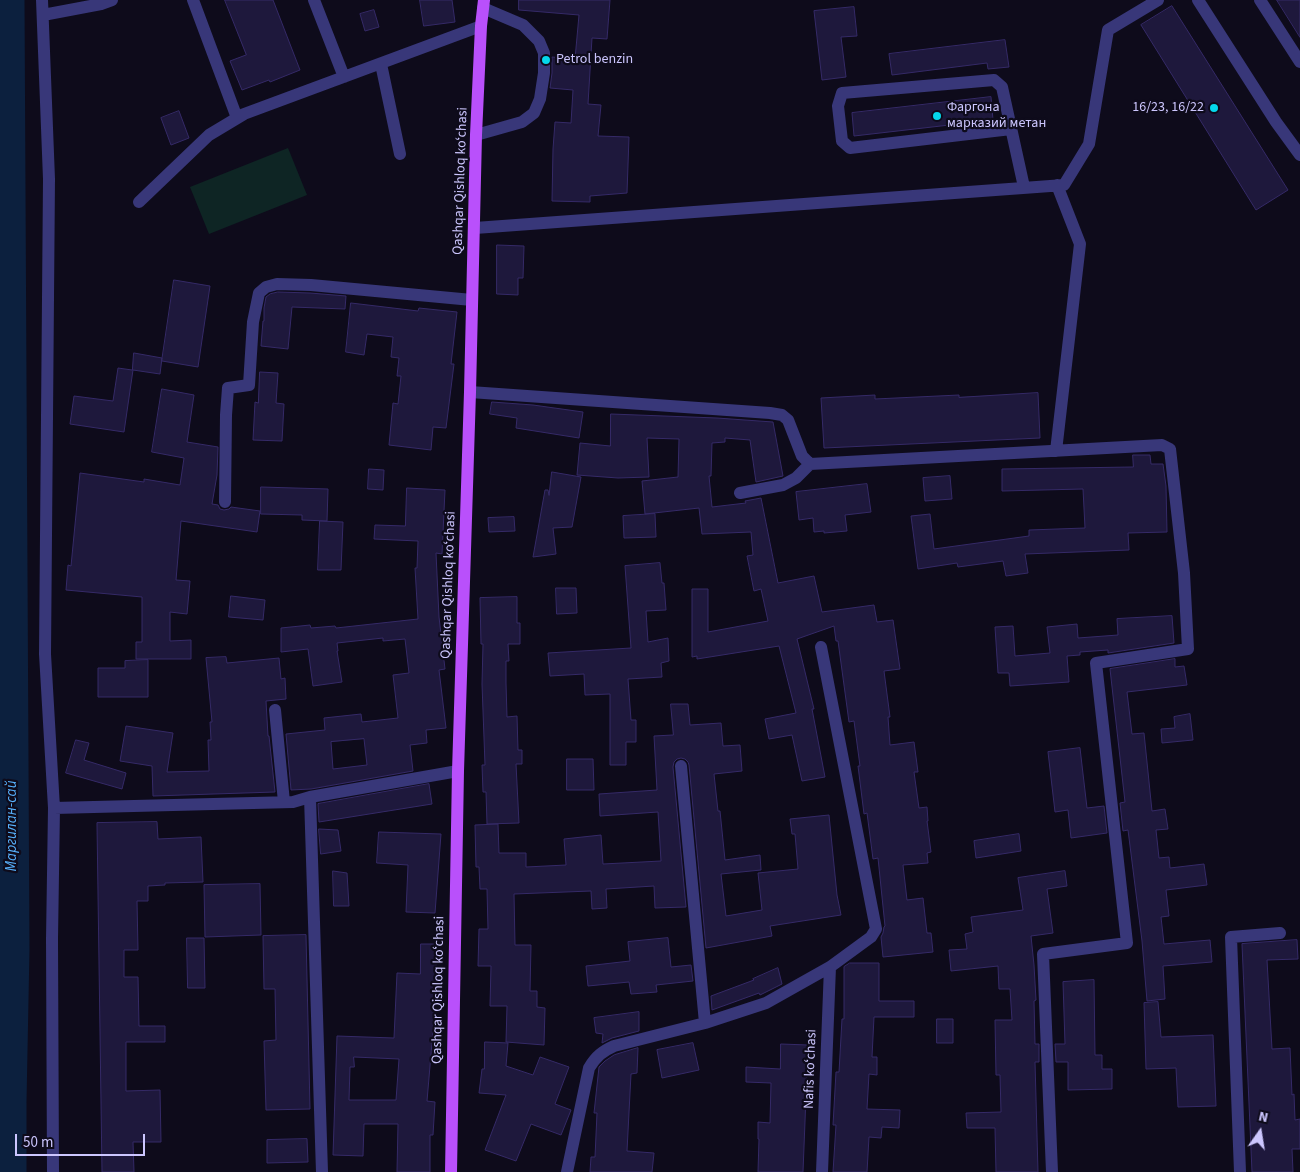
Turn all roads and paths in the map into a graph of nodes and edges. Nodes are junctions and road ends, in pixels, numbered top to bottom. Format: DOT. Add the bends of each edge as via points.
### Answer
graph roads {
  1 [pos="42,0"];
  2 [pos="112,0"];
  3 [pos="193,0"];
  4 [pos="314,0"];
  5 [pos="1158,0"];
  6 [pos="1198,0"];
  7 [pos="1260,0"];
  8 [pos="484,4"];
  9 [pos="43,14"];
  10 [pos="481,26"];
  11 [pos="1300,62"];
  12 [pos="381,64"];
  13 [pos="344,77"];
  14 [pos="236,118"];
  15 [pos="1011,129"];
  16 [pos="476,135"];
  17 [pos="400,154"];
  18 [pos="1300,155"];
  19 [pos="1057,185"];
  20 [pos="1024,188"];
  21 [pos="139,202"];
  22 [pos="475,228"];
  23 [pos="472,300"];
  24 [pos="470,392"];
  25 [pos="1056,451"];
  26 [pos="810,464"];
  27 [pos="740,493"];
  28 [pos="225,502"];
  29 [pos="821,647"];
  30 [pos="276,710"];
  31 [pos="681,766"];
  32 [pos="458,771"];
  33 [pos="310,797"];
  34 [pos="284,802"];
  35 [pos="54,808"];
  36 [pos="1280,933"];
  37 [pos="830,967"];
  38 [pos="705,1023"];
  39 [pos="53,1172"];
  40 [pos="322,1172"];
  41 [pos="451,1172"];
  42 [pos="567,1172"];
  43 [pos="822,1172"];
  44 [pos="1052,1172"];
  45 [pos="1240,1172"];
  1 -- 9 [label="street"];
  2 -- 9 [label="street"];
  3 -- 14 [label="street"];
  4 -- 13 [label="street"];
  5 -- 19 [label="street" via="1108,30 1089,144 1064,184"];
  6 -- 18 [label="street"];
  7 -- 11 [label="street"];
  8 -- 10 [label="main road, Qashqar Qishloq koʻchasi"];
  8 -- 16 [label="street" via="523,25 539,41 544,52 544,73 540,99 534,112 522,122"];
  9 -- 35 [label="street" via="49,179 45,654"];
  10 -- 12 [label="street"];
  10 -- 16 [label="main road, Qashqar Qishloq koʻchasi"];
  12 -- 13 [label="street"];
  12 -- 17 [label="street"];
  13 -- 14 [label="street"];
  14 -- 21 [label="street" via="209,135"];
  15 -- 15 [label="street" via="1002,87 994,80 842,93 838,106 842,141 850,148"];
  15 -- 20 [label="street"];
  16 -- 22 [label="main road, Qashqar Qishloq koʻchasi"];
  19 -- 20 [label="street"];
  19 -- 25 [label="street" via="1080,244"];
  20 -- 22 [label="street"];
  22 -- 23 [label="main road, Qashqar Qishloq koʻchasi"];
  23 -- 24 [label="main road, Qashqar Qishloq koʻchasi"];
  23 -- 28 [label="street" via="311,285 277,284 258,293 249,385 228,388"];
  24 -- 26 [label="street" via="782,415 788,420 802,456"];
  24 -- 32 [label="main road, Qashqar Qishloq koʻchasi"];
  25 -- 26 [label="street"];
  25 -- 44 [label="street" via="1162,444 1170,449 1184,573 1188,649 1096,663 1127,943 1043,954"];
  26 -- 27 [label="street" via="783,485"];
  29 -- 37 [label="street" via="876,928 871,937"];
  30 -- 34 [label="street"];
  31 -- 38 [label="street"];
  32 -- 33 [label="street"];
  32 -- 41 [label="main road, Qashqar Qishloq koʻchasi"];
  33 -- 34 [label="street"];
  33 -- 40 [label="street"];
  34 -- 35 [label="street"];
  35 -- 39 [label="street"];
  36 -- 45 [label="street" via="1231,937"];
  37 -- 38 [label="street" via="766,1003"];
  37 -- 43 [label="street, Nafis koʻchasi"];
  38 -- 42 [label="street" via="614,1046 594,1058 589,1068"];
}
